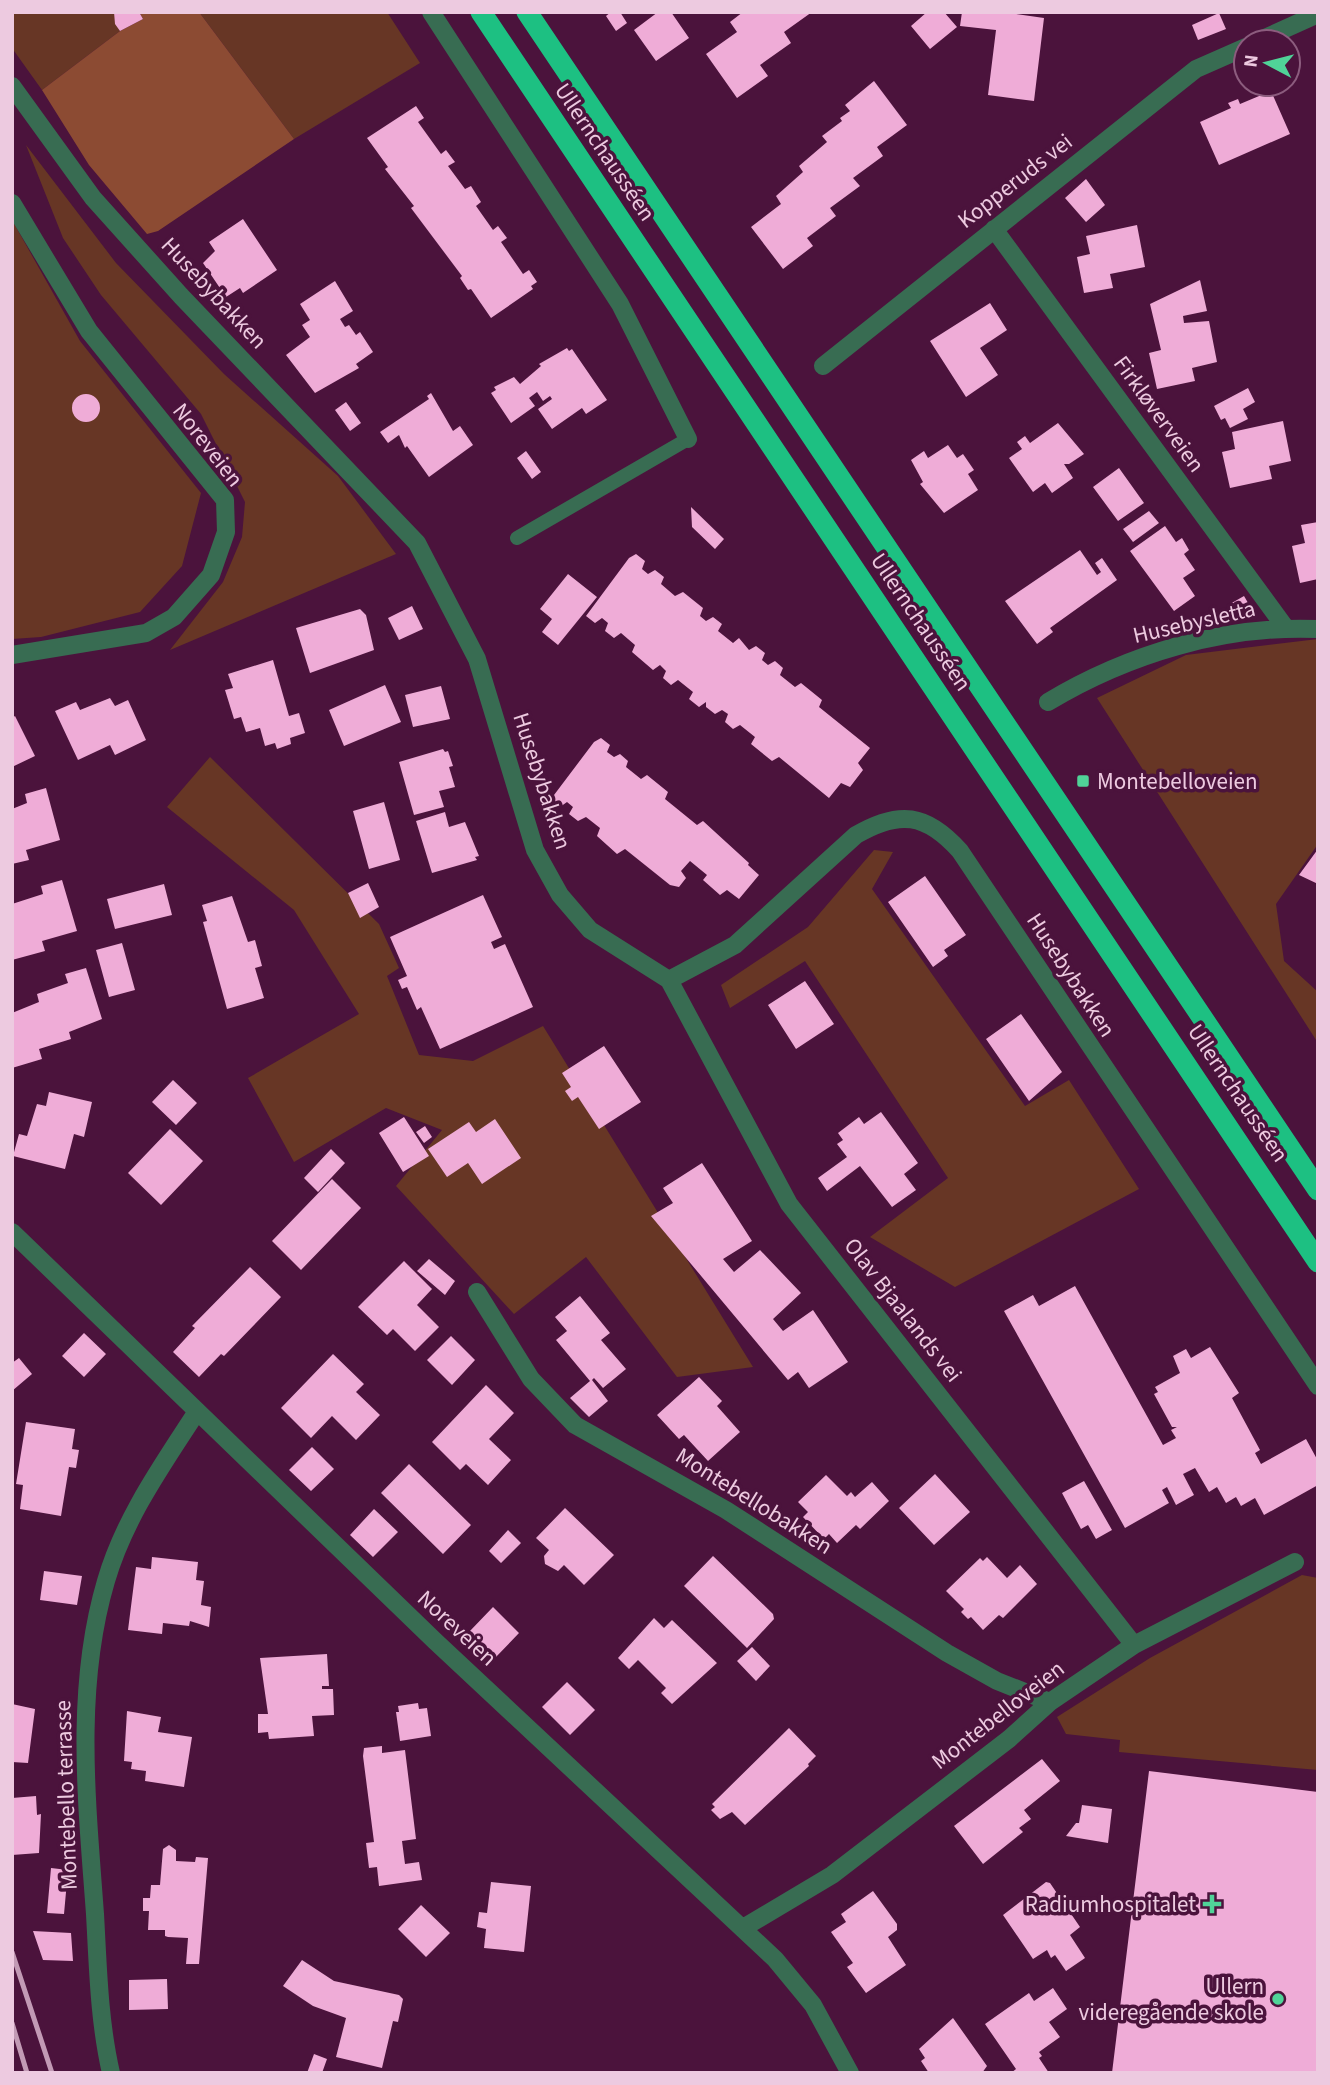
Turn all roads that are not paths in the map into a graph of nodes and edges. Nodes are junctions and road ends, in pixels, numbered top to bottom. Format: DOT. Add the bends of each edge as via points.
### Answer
graph roads {
  1 [pos="431,12"];
  2 [pos="481,12"];
  3 [pos="527,12"];
  4 [pos="1318,14"];
  5 [pos="1287,28"];
  6 [pos="1232,53"];
  7 [pos="14,92"];
  8 [pos="12,203"];
  9 [pos="994,229"];
  10 [pos="823,366"];
  11 [pos="688,439"];
  12 [pos="517,538"];
  13 [pos="1284,627"];
  14 [pos="1318,629"];
  15 [pos="12,655"];
  16 [pos="1048,702"];
  17 [pos="669,980"];
  18 [pos="1318,1190"];
  19 [pos="12,1232"];
  20 [pos="1318,1262"];
  21 [pos="477,1292"];
  22 [pos="1318,1386"];
  23 [pos="196,1413"];
  24 [pos="1295,1562"];
  25 [pos="1134,1645"];
  26 [pos="1050,1702"];
  27 [pos="743,1928"];
  28 [pos="111,2073"];
  29 [pos="850,2073"];
  1 -- 11 [label="street" via="620,304"];
  2 -- 20 [label="highway, Ullernchausséen"];
  3 -- 18 [label="highway, Ullernchausséen"];
  4 -- 5 [label="street"];
  6 -- 9 [label="street, Kopperuds vei" via="1196,69"];
  7 -- 17 [label="street, Husebybakken" via="93,198 417,543 477,659 535,850 559,895 590,930"];
  8 -- 15 [label="street, Noreveien" via="89,331 225,500 226,532 211,575 165,623 145,634"];
  9 -- 10 [label="street, Kopperuds vei"];
  9 -- 13 [label="street, Firkløverveien"];
  11 -- 12 [label="lane"];
  13 -- 14 [label="street, Husebysletta"];
  13 -- 16 [label="street, Husebysletta" via="1148,653 1084,680"];
  17 -- 22 [label="street, Husebybakken" via="735,945 856,835 879,821 915,818 932,826 960,851"];
  17 -- 25 [label="street, Olav Bjaalands vei" via="789,1204"];
  19 -- 23 [label="street, Noreveien"];
  21 -- 26 [label="street, Montebellobakken" via="531,1379 575,1425 726,1510 947,1653 996,1681"];
  23 -- 27 [label="street, Noreveien"];
  23 -- 28 [label="street, Montebello terrasse" via="140,1500 118,1547 96,1626 86,1692 87,1808"];
  24 -- 25 [label="street, Montebelloveien"];
  25 -- 26 [label="street, Montebelloveien"];
  26 -- 27 [label="street, Montebelloveien" via="832,1875"];
  27 -- 29 [label="street, Noreveien" via="813,2005"];
}
